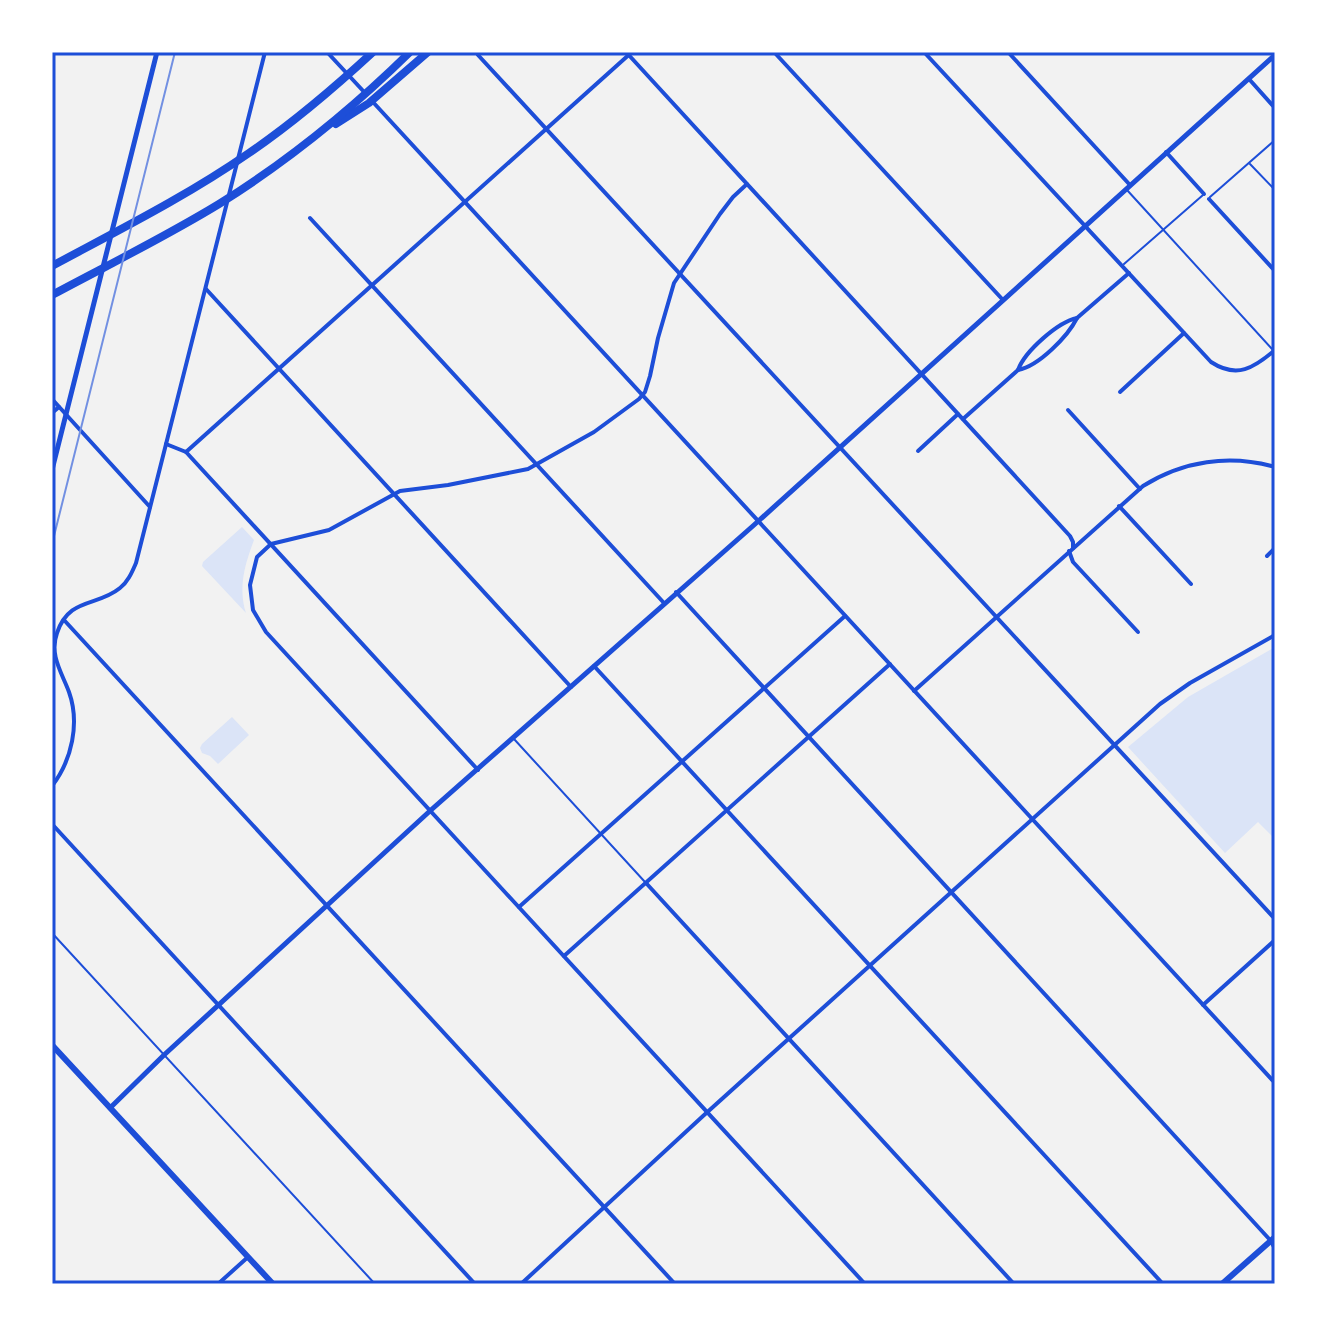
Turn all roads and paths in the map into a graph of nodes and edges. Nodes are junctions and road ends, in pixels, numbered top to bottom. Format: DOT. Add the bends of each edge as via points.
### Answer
graph roads {
  1 [pos="157,52"];
  2 [pos="265,52"];
  3 [pos="327,52"];
  4 [pos="372,52"];
  5 [pos="410,52"];
  6 [pos="428,52"];
  7 [pos="774,52"];
  8 [pos="924,52"];
  9 [pos="1008,52"];
  10 [pos="629,53"];
  11 [pos="478,55"];
  12 [pos="1275,55"];
  13 [pos="1249,79"];
  14 [pos="1275,108"];
  15 [pos="348,114"];
  16 [pos="547,128"];
  17 [pos="1275,140"];
  18 [pos="1166,152"];
  19 [pos="1250,163"];
  20 [pos="747,184"];
  21 [pos="1128,187"];
  22 [pos="1275,190"];
  23 [pos="1206,196"];
  24 [pos="465,202"];
  25 [pos="310,218"];
  26 [pos="1085,226"];
  27 [pos="1164,231"];
  28 [pos="52,266"];
  29 [pos="1122,266"];
  30 [pos="1275,271"];
  31 [pos="680,272"];
  32 [pos="1129,273"];
  33 [pos="372,286"];
  34 [pos="206,289"];
  35 [pos="52,295"];
  36 [pos="1003,300"];
  37 [pos="1077,318"];
  38 [pos="1184,333"];
  39 [pos="1274,350"];
  40 [pos="279,369"];
  41 [pos="1018,370"];
  42 [pos="922,373"];
  43 [pos="1120,392"];
  44 [pos="643,396"];
  45 [pos="52,399"];
  46 [pos="59,407"];
  47 [pos="1068,410"];
  48 [pos="52,413"];
  49 [pos="66,415"];
  50 [pos="960,416"];
  51 [pos="166,444"];
  52 [pos="840,446"];
  53 [pos="918,451"];
  54 [pos="186,452"];
  55 [pos="537,464"];
  56 [pos="1275,467"];
  57 [pos="52,470"];
  58 [pos="1140,489"];
  59 [pos="393,494"];
  60 [pos="1119,506"];
  61 [pos="150,507"];
  62 [pos="758,521"];
  63 [pos="271,544"];
  64 [pos="1275,548"];
  65 [pos="1071,550"];
  66 [pos="1267,556"];
  67 [pos="1191,584"];
  68 [pos="676,592"];
  69 [pos="664,603"];
  70 [pos="845,616"];
  71 [pos="997,617"];
  72 [pos="64,620"];
  73 [pos="1138,632"];
  74 [pos="1275,635"];
  75 [pos="890,664"];
  76 [pos="594,666"];
  77 [pos="571,687"];
  78 [pos="764,689"];
  79 [pos="914,691"];
  80 [pos="513,738"];
  81 [pos="809,738"];
  82 [pos="1114,745"];
  83 [pos="682,761"];
  84 [pos="478,770"];
  85 [pos="52,786"];
  86 [pos="431,810"];
  87 [pos="727,810"];
  88 [pos="1033,820"];
  89 [pos="52,824"];
  90 [pos="600,834"];
  91 [pos="646,883"];
  92 [pos="952,893"];
  93 [pos="328,905"];
  94 [pos="519,907"];
  95 [pos="1275,919"];
  96 [pos="52,933"];
  97 [pos="1275,940"];
  98 [pos="564,956"];
  99 [pos="870,966"];
  100 [pos="1203,1005"];
  101 [pos="219,1006"];
  102 [pos="789,1039"];
  103 [pos="52,1045"];
  104 [pos="164,1055"];
  105 [pos="1275,1083"];
  106 [pos="110,1108"];
  107 [pos="707,1112"];
  108 [pos="604,1207"];
  109 [pos="1273,1239"];
  110 [pos="1275,1249"];
  111 [pos="248,1257"];
  112 [pos="218,1284"];
  113 [pos="273,1284"];
  114 [pos="375,1284"];
  115 [pos="475,1284"];
  116 [pos="521,1284"];
  117 [pos="675,1284"];
  118 [pos="865,1284"];
  119 [pos="1014,1284"];
  120 [pos="1163,1284"];
  121 [pos="1222,1284"];
  1 -- 49 [label="street"];
  2 -- 34 [label="street"];
  3 -- 24 [label="street"];
  4 -- 28 [label="highway" via="272,137 189,192"];
  5 -- 15 [label="highway"];
  6 -- 15 [label="highway" via="390,87"];
  7 -- 36 [label="street"];
  8 -- 26 [label="street"];
  9 -- 21 [label="street"];
  10 -- 16 [label="street"];
  10 -- 20 [label="street"];
  11 -- 16 [label="street"];
  12 -- 13 [label="street"];
  13 -- 14 [label="street"];
  13 -- 18 [label="street"];
  15 -- 35 [label="highway" via="173,231"];
  16 -- 24 [label="street"];
  16 -- 31 [label="street"];
  17 -- 19 [label="lane"];
  18 -- 21 [label="street"];
  18 -- 23 [label="street"];
  19 -- 22 [label="lane"];
  19 -- 23 [label="lane"];
  20 -- 31 [label="street"];
  20 -- 42 [label="street"];
  21 -- 26 [label="street"];
  21 -- 27 [label="lane"];
  23 -- 27 [label="lane"];
  23 -- 30 [label="street"];
  24 -- 33 [label="street"];
  24 -- 44 [label="street"];
  25 -- 33 [label="street"];
  26 -- 29 [label="street"];
  26 -- 36 [label="street"];
  27 -- 29 [label="lane"];
  27 -- 39 [label="lane"];
  29 -- 32 [label="street"];
  31 -- 44 [label="street"];
  31 -- 52 [label="street"];
  32 -- 37 [label="street"];
  32 -- 38 [label="street"];
  33 -- 40 [label="street"];
  33 -- 55 [label="street"];
  34 -- 40 [label="street"];
  34 -- 51 [label="street"];
  36 -- 42 [label="street"];
  37 -- 41 [label="street" via="1046,336"];
  37 -- 41 [label="street" via="1055,346"];
  38 -- 39 [label="street" via="1207,359 1231,370 1255,366"];
  38 -- 43 [label="street"];
  40 -- 54 [label="street"];
  40 -- 59 [label="street"];
  41 -- 50 [label="street"];
  42 -- 50 [label="street"];
  42 -- 52 [label="street"];
  44 -- 55 [label="street"];
  44 -- 62 [label="street"];
  45 -- 46 [label="street"];
  46 -- 48 [label="street"];
  46 -- 49 [label="street"];
  47 -- 58 [label="street"];
  49 -- 57 [label="street"];
  49 -- 61 [label="street"];
  50 -- 53 [label="street"];
  50 -- 65 [label="street" via="1070,536"];
  51 -- 54 [label="street"];
  51 -- 61 [label="street"];
  52 -- 62 [label="street"];
  52 -- 71 [label="street"];
  54 -- 63 [label="street"];
  55 -- 59 [label="street"];
  55 -- 69 [label="street"];
  56 -- 58 [label="street" via="1211,461 1163,475"];
  58 -- 60 [label="street"];
  59 -- 63 [label="street" via="329,530"];
  59 -- 77 [label="street"];
  60 -- 65 [label="street"];
  60 -- 67 [label="street"];
  61 -- 72 [label="street" via="126,582 80,605"];
  62 -- 68 [label="street"];
  62 -- 70 [label="street"];
  63 -- 84 [label="street"];
  63 -- 86 [label="street" via="257,557 250,585 261,625"];
  64 -- 66 [label="street"];
  65 -- 71 [label="street"];
  65 -- 73 [label="street" via="1073,562"];
  68 -- 69 [label="street"];
  68 -- 78 [label="street"];
  69 -- 76 [label="street"];
  70 -- 75 [label="street"];
  70 -- 78 [label="street"];
  71 -- 79 [label="street"];
  71 -- 82 [label="street"];
  72 -- 85 [label="street" via="55,654 71,698 74,729"];
  72 -- 93 [label="street"];
  74 -- 82 [label="street" via="1171,696"];
  75 -- 79 [label="street"];
  75 -- 81 [label="street"];
  76 -- 77 [label="street"];
  76 -- 83 [label="street"];
  77 -- 80 [label="street"];
  78 -- 81 [label="street"];
  78 -- 83 [label="street"];
  79 -- 88 [label="street"];
  80 -- 84 [label="street"];
  80 -- 90 [label="lane"];
  81 -- 87 [label="street"];
  81 -- 92 [label="street"];
  82 -- 88 [label="street"];
  82 -- 95 [label="street"];
  83 -- 87 [label="street"];
  83 -- 90 [label="street"];
  84 -- 86 [label="street"];
  86 -- 93 [label="street"];
  86 -- 94 [label="street"];
  87 -- 91 [label="street"];
  87 -- 99 [label="street"];
  88 -- 92 [label="street"];
  88 -- 100 [label="street"];
  89 -- 101 [label="street"];
  90 -- 91 [label="lane"];
  90 -- 94 [label="street"];
  91 -- 98 [label="street"];
  91 -- 102 [label="street"];
  92 -- 99 [label="street"];
  92 -- 109 [label="street"];
  93 -- 101 [label="street"];
  93 -- 108 [label="street"];
  94 -- 98 [label="street"];
  96 -- 104 [label="lane"];
  97 -- 100 [label="street"];
  98 -- 107 [label="street"];
  99 -- 102 [label="street"];
  99 -- 120 [label="street"];
  100 -- 105 [label="street"];
  101 -- 104 [label="street"];
  101 -- 115 [label="street"];
  102 -- 107 [label="street"];
  102 -- 119 [label="street"];
  103 -- 106 [label="main road"];
  104 -- 106 [label="street"];
  104 -- 114 [label="lane"];
  106 -- 111 [label="main road"];
  107 -- 108 [label="street"];
  107 -- 118 [label="street"];
  108 -- 116 [label="street"];
  108 -- 117 [label="street"];
  109 -- 110 [label="street"];
  109 -- 121 [label="main road"];
  111 -- 112 [label="street"];
  111 -- 113 [label="main road"];
}
